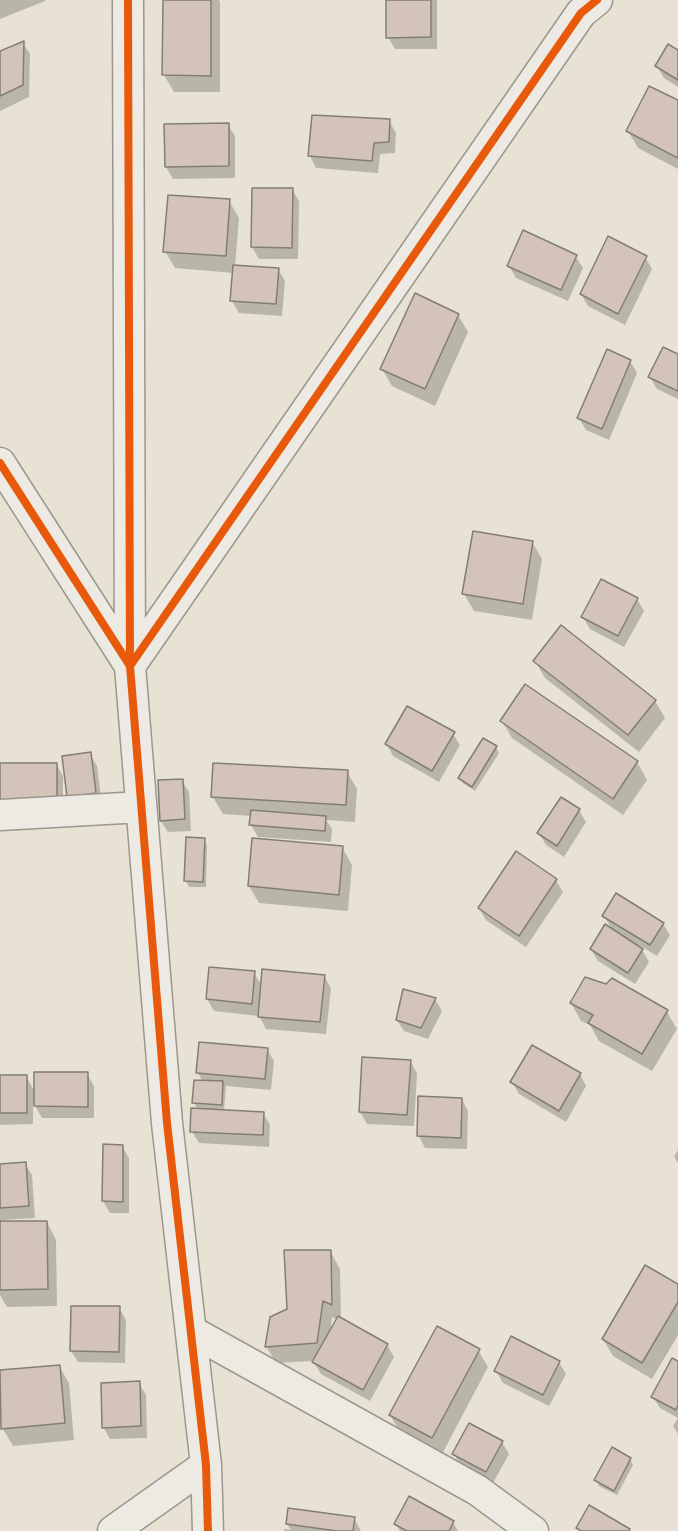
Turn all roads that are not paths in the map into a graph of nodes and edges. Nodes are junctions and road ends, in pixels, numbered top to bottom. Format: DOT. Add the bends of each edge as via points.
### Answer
graph roads {
  1 [pos="128,0"];
  2 [pos="597,0"];
  3 [pos="0,463"];
  4 [pos="130,666"];
  5 [pos="141,807"];
  6 [pos="0,815"];
  7 [pos="191,1331"];
  8 [pos="206,1465"];
  9 [pos="113,1531"];
  10 [pos="208,1531"];
  11 [pos="533,1531"];
  1 -- 4 [label="street"];
  2 -- 4 [label="street" via="581,13"];
  3 -- 4 [label="street"];
  4 -- 5 [label="street"];
  5 -- 6 [label="street"];
  5 -- 7 [label="street" via="167,1123"];
  7 -- 8 [label="street"];
  7 -- 11 [label="street" via="477,1490"];
  8 -- 9 [label="street"];
  8 -- 10 [label="street"];
}
